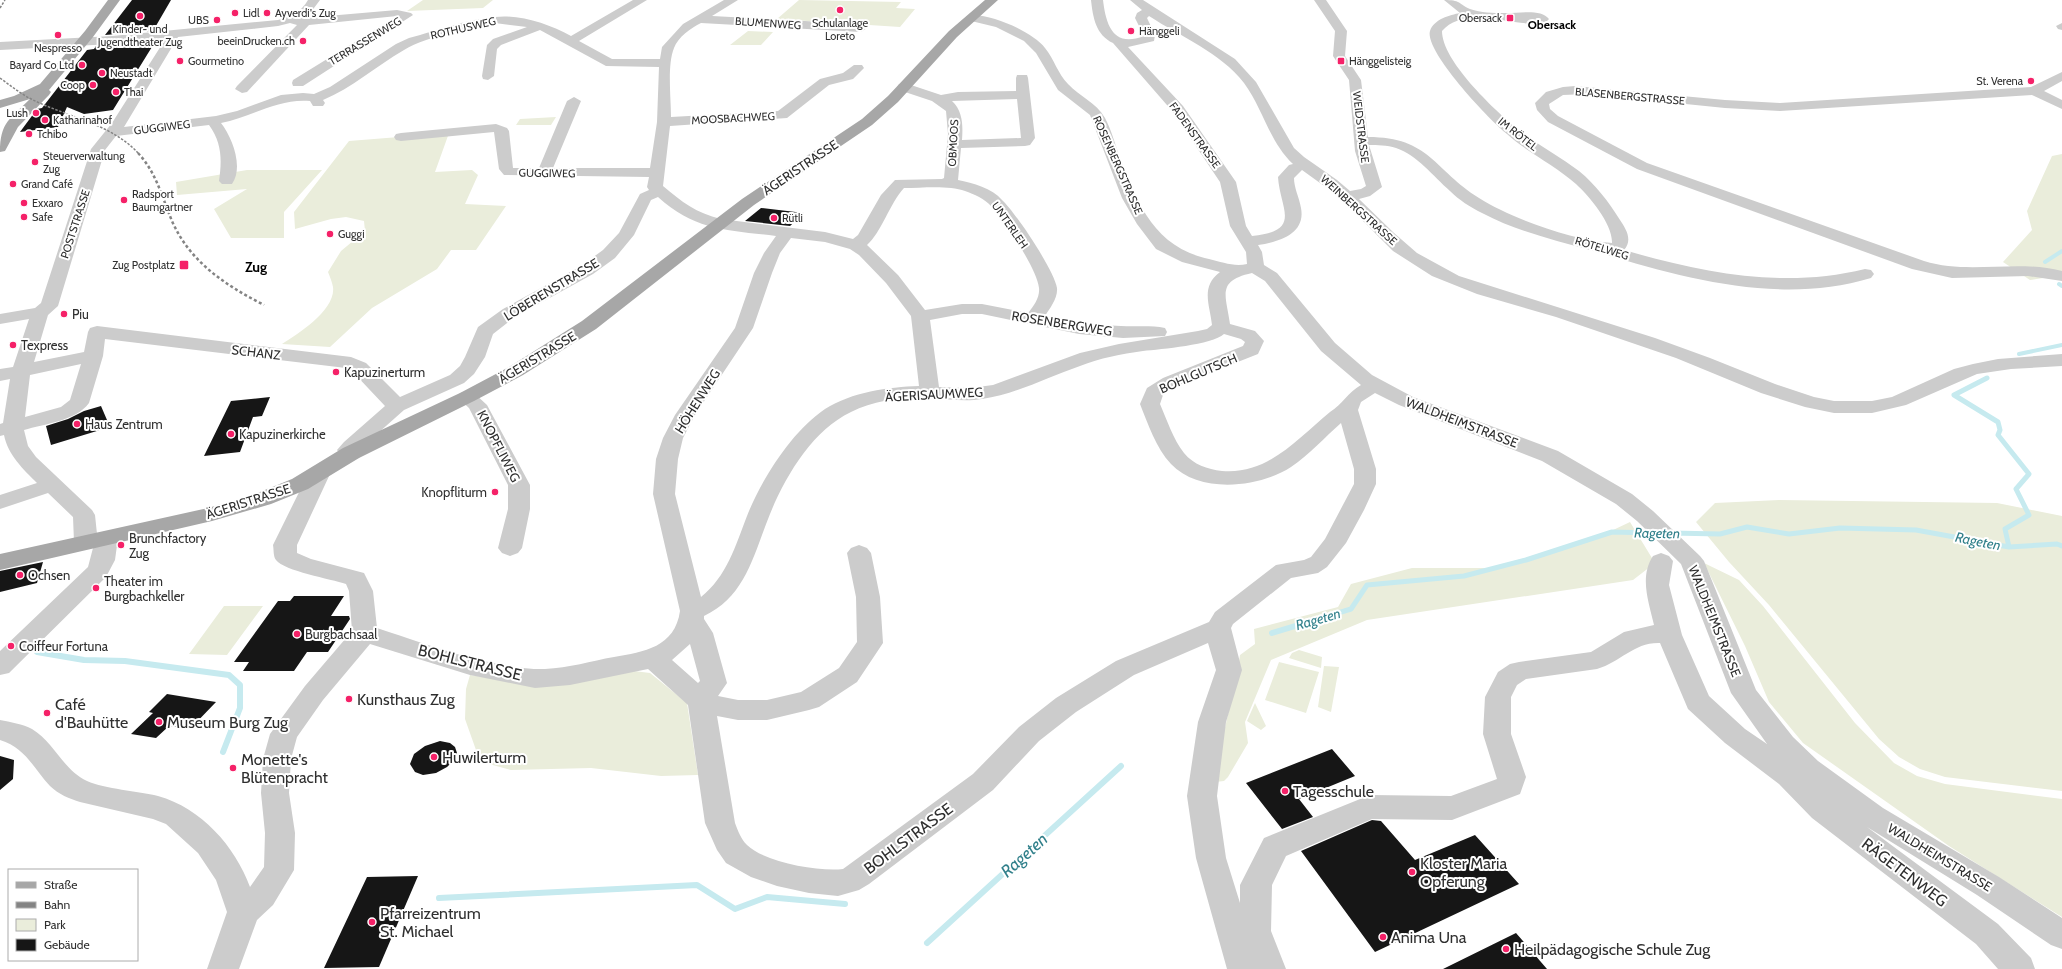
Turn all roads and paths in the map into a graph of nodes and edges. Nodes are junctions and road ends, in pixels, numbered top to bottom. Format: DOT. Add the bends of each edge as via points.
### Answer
graph roads {
  1 [pos="114,0"];
  2 [pos="314,0"];
  3 [pos="641,0"];
  4 [pos="732,0"];
  5 [pos="992,0"];
  6 [pos="1097,0"];
  7 [pos="1136,0"];
  8 [pos="1320,0"];
  9 [pos="1450,0"];
  10 [pos="1151,6"];
  11 [pos="1473,13"];
  12 [pos="971,18"];
  13 [pos="1524,18"];
  14 [pos="700,19"];
  15 [pos="291,20"];
  16 [pos="306,22"];
  17 [pos="542,26"];
  18 [pos="861,28"];
  19 [pos="174,34"];
  20 [pos="571,41"];
  21 [pos="82,42"];
  22 [pos="1120,43"];
  23 [pos="0,46"];
  24 [pos="665,63"];
  25 [pos="858,68"];
  26 [pos="488,76"];
  27 [pos="2062,76"];
  28 [pos="1022,78"];
  29 [pos="298,82"];
  30 [pos="45,86"];
  31 [pos="904,87"];
  32 [pos="242,89"];
  33 [pos="2034,91"];
  34 [pos="1023,96"];
  35 [pos="938,100"];
  36 [pos="574,101"];
  37 [pos="317,102"];
  38 [pos="0,104"];
  39 [pos="2062,105"];
  40 [pos="0,111"];
  41 [pos="212,120"];
  42 [pos="664,122"];
  43 [pos="12,125"];
  44 [pos="113,132"];
  45 [pos="401,137"];
  46 [pos="1362,141"];
  47 [pos="955,144"];
  48 [pos="0,148"];
  49 [pos="1305,165"];
  50 [pos="544,172"];
  51 [pos="657,173"];
  52 [pos="227,181"];
  53 [pos="948,182"];
  54 [pos="659,192"];
  55 [pos="1346,196"];
  56 [pos="720,224"];
  57 [pos="786,233"];
  58 [pos="1246,241"];
  59 [pos="856,245"];
  60 [pos="1597,247"];
  61 [pos="1246,269"];
  62 [pos="1865,274"];
  63 [pos="2062,276"];
  64 [pos="40,312"];
  65 [pos="920,316"];
  66 [pos="0,319"];
  67 [pos="1033,320"];
  68 [pos="1216,327"];
  69 [pos="93,356"];
  70 [pos="2062,360"];
  71 [pos="24,363"];
  72 [pos="0,375"];
  73 [pos="1375,384"];
  74 [pos="930,392"];
  75 [pos="467,397"];
  76 [pos="398,406"];
  77 [pos="1348,410"];
  78 [pos="7,428"];
  79 [pos="351,453"];
  80 [pos="319,474"];
  81 [pos="52,485"];
  82 [pos="0,502"];
  83 [pos="96,540"];
  84 [pos="510,548"];
  85 [pos="859,553"];
  86 [pos="1661,561"];
  87 [pos="0,562"];
  88 [pos="692,617"];
  89 [pos="1218,628"];
  90 [pos="365,633"];
  91 [pos="1669,635"];
  92 [pos="652,658"];
  93 [pos="0,666"];
  94 [pos="699,700"];
  95 [pos="0,730"];
  96 [pos="1798,772"];
  97 [pos="243,912"];
  98 [pos="2062,935"];
  99 [pos="223,969"];
  100 [pos="1243,969"];
  101 [pos="1270,969"];
  102 [pos="2019,969"];
  1 -- 21 [label="main road"];
  2 -- 15 [label="street" via="305,14"];
  3 -- 20 [label="street"];
  4 -- 14 [label="street"];
  5 -- 12 [label="main road, ÄGERISTRASSE"];
  6 -- 22 [label="street, FADENSTRASSE" via="1099,19 1114,40"];
  7 -- 10 [label="street, WEINBERGSTRASSE"];
  8 -- 46 [label="street, WEIDSTRASSE" via="1335,18 1341,31 1339,56 1355,80"];
  9 -- 11 [label="street" via="1460,8"];
  10 -- 22 [label="street" via="1140,15 1150,38"];
  10 -- 49 [label="street, WEINBERGSTRASSE" via="1226,59 1241,73 1289,151"];
  11 -- 13 [label="street" via="1493,17"];
  11 -- 60 [label="street, IM RÖTEL" via="1443,23 1436,29 1434,36 1438,47 1480,100 1510,130 1591,190 1616,226 1621,242 1615,248"];
  12 -- 31 [label="main road, ÄGERISTRASSE" via="936,51"];
  12 -- 61 [label="street, ROSENBERGSTRASSE" via="993,22 1035,43 1058,81 1092,108 1099,118 1118,172 1134,207 1162,245 1187,258"];
  14 -- 18 [label="street, BLUMENWEG"];
  14 -- 24 [label="street" via="680,32 672,41 666,52"];
  15 -- 16 [label="street"];
  15 -- 19 [label="street" via="260,26"];
  16 -- 29 [label="street, TERRASSENWEG" via="397,13 407,15"];
  16 -- 32 [label="street"];
  17 -- 20 [label="street, ROTHUSWEG"];
  17 -- 26 [label="street" via="497,42 491,48"];
  17 -- 37 [label="street, ROTHUSWEG" via="495,20 427,36 400,47"];
  19 -- 21 [label="street"];
  19 -- 44 [label="street, POSTSTRASSE"];
  20 -- 24 [label="street, ROTHUSWEG" via="610,63"];
  21 -- 23 [label="street"];
  21 -- 30 [label="main road"];
  22 -- 58 [label="street, FADENSTRASSE" via="1148,78 1178,109 1228,182 1238,226"];
  24 -- 42 [label="street"];
  25 -- 42 [label="street, MOOSBACHWEG" via="848,76 825,82 782,115"];
  27 -- 33 [label="street, BLASENBERGSTRASSE"];
  28 -- 34 [label="street"];
  30 -- 38 [label="main road" via="19,99"];
  30 -- 43 [label="main road" via="44,92"];
  31 -- 35 [label="street, OBMOOS"];
  31 -- 56 [label="main road, ÄGERISTRASSE" via="867,122 748,202"];
  33 -- 39 [label="street"];
  33 -- 63 [label="street, BLASENBERGSTRASSE" via="1775,108 1572,90 1551,95 1542,103 1544,110 1553,119 1642,166 1918,265 1953,273 1974,274 2010,270"];
  34 -- 35 [label="street" via="958,96"];
  34 -- 47 [label="street" via="1028,138 1025,142"];
  35 -- 47 [label="street, OBMOOS" via="951,107 954,113"];
  36 -- 50 [label="street"];
  37 -- 41 [label="street, GUGGIWEG" via="301,95 283,97 240,114"];
  40 -- 43 [label="main road" via="12,114"];
  41 -- 44 [label="street, GUGGIWEG"];
  41 -- 52 [label="street" via="225,136 229,154"];
  42 -- 51 [label="street"];
  43 -- 48 [label="main road"];
  44 -- 64 [label="street, POSTSTRASSE" via="98,149 49,306"];
  45 -- 50 [label="street, GUGGIWEG" via="496,128 502,131 506,169 509,172"];
  46 -- 55 [label="street, WEIDSTRASSE" via="1365,163 1374,187 1365,193"];
  46 -- 60 [label="street, RÖTELWEG" via="1392,142 1408,148 1474,203 1520,223"];
  47 -- 53 [label="street, OBMOOS" via="951,179"];
  49 -- 55 [label="street, WEINBERGSTRASSE"];
  49 -- 58 [label="street" via="1294,168 1286,177 1294,218 1291,226 1277,236"];
  50 -- 51 [label="street, GUGGIWEG"];
  51 -- 54 [label="street" via="655,187"];
  53 -- 59 [label="street, UNTERLEH" via="900,183 889,195 865,238"];
  53 -- 67 [label="street, UNTERLEH" via="988,195 997,203 1039,268 1048,289 1044,305"];
  54 -- 56 [label="street" via="684,211"];
  54 -- 76 [label="street, LÖBERENSTRASSE" via="645,197 626,235 609,254 587,270 509,313 486,331 475,357 467,370 457,379"];
  55 -- 70 [label="street, WEINBERGSTRASSE" via="1406,252 1423,265 1442,274 1468,285 1638,338 1822,405 1879,408 1903,401 1979,368"];
  56 -- 57 [label="street"];
  56 -- 75 [label="main road, ÄGERISTRASSE" via="589,325 516,371"];
  57 -- 59 [label="street" via="825,237"];
  57 -- 88 [label="street, HÖHENWEG" via="766,266 744,328 685,415 667,459 664,494"];
  58 -- 61 [label="street, FADENSTRASSE" via="1256,260"];
  59 -- 65 [label="street" via="874,258"];
  60 -- 62 [label="street, RÖTELWEG" via="1672,270 1747,283 1791,284 1847,280"];
  61 -- 68 [label="street" via="1223,279 1216,290"];
  61 -- 73 [label="street, WALDHEIMSTRASSE" via="1271,277 1328,347"];
  64 -- 66 [label="street"];
  64 -- 71 [label="street"];
  65 -- 67 [label="street, ROSENBERGWEG" via="962,309 982,309"];
  65 -- 74 [label="street"];
  67 -- 68 [label="street, ROSENBERGWEG" via="1101,330 1193,332"];
  68 -- 74 [label="street, ÄGERISAUMWEG" via="1087,357 984,393 959,395"];
  68 -- 77 [label="street, BOHLGUTSCH" via="1248,335 1255,341 1251,350 1170,382 1154,392 1150,404 1178,459 1193,471 1210,477 1234,478 1265,471 1280,465 1337,416"];
  69 -- 71 [label="street"];
  69 -- 76 [label="street, SCHANZ" via="97,332 351,363 359,367"];
  69 -- 78 [label="street" via="79,403 75,407"];
  71 -- 72 [label="street"];
  71 -- 78 [label="street"];
  73 -- 77 [label="street" via="1359,394 1348,406"];
  73 -- 96 [label="street, WALDHEIMSTRASSE" via="1406,401 1550,456 1624,499 1661,530 1692,561 1744,693"];
  74 -- 88 [label="street, ÄGERISAUMWEG" via="886,395 865,400 835,412 822,421 777,479 764,502 748,549 733,577 716,600"];
  75 -- 79 [label="main road, ÄGERISTRASSE"];
  75 -- 84 [label="street, KNOPFLIWEG" via="477,405 519,484 519,509"];
  76 -- 79 [label="street, LÖBERENSTRASSE" via="350,446 348,450"];
  77 -- 89 [label="street, BOHLSTRASSE" via="1365,469 1365,484 1334,543 1319,562 1310,567 1284,572 1224,618"];
  78 -- 81 [label="street" via="28,462"];
  79 -- 80 [label="main road, ÄGERISTRASSE"];
  80 -- 83 [label="main road, ÄGERISTRASSE" via="263,499 212,514"];
  80 -- 90 [label="street" via="285,545 286,557 298,564 338,572 355,579 361,591"];
  81 -- 82 [label="street"];
  81 -- 83 [label="street" via="84,515"];
  83 -- 87 [label="main road, ÄGERISTRASSE"];
  83 -- 93 [label="street" via="103,560 98,571"];
  85 -- 94 [label="street" via="868,597 870,642 848,675 809,700 767,710 738,710"];
  86 -- 91 [label="street" via="1658,585"];
  88 -- 92 [label="street" via="684,636"];
  88 -- 94 [label="street" via="700,633 714,683"];
  89 -- 94 [label="street, BOHLSTRASSE" via="1125,668 1066,705 1029,734 983,782 847,881 815,881 765,869 740,857 726,839 720,823"];
  89 -- 100 [label="street" via="1229,670 1212,722 1202,796 1211,858"];
  90 -- 92 [label="street, BOHLSTRASSE" via="449,661 536,678 579,674"];
  90 -- 97 [label="street" via="314,693 284,734 277,759 275,793 280,833 279,870 262,896"];
  91 -- 96 [label="street" via="1698,702 1735,736"];
  91 -- 101 [label="street" via="1649,634 1633,638 1597,660 1520,671 1507,679 1498,697 1497,734 1512,777 1510,786 1452,808 1370,807 1275,847 1256,885 1255,931"];
  92 -- 94 [label="street"];
  95 -- 97 [label="street" via="22,736 34,745 61,779 85,793 158,808 176,816 209,844 230,875"];
  96 -- 98 [label="street, WALDHEIMSTRASSE" via="1988,886"];
  96 -- 102 [label="street, RÄGETENWEG" via="1822,810 1987,934"];
  97 -- 99 [label="street"];
}
